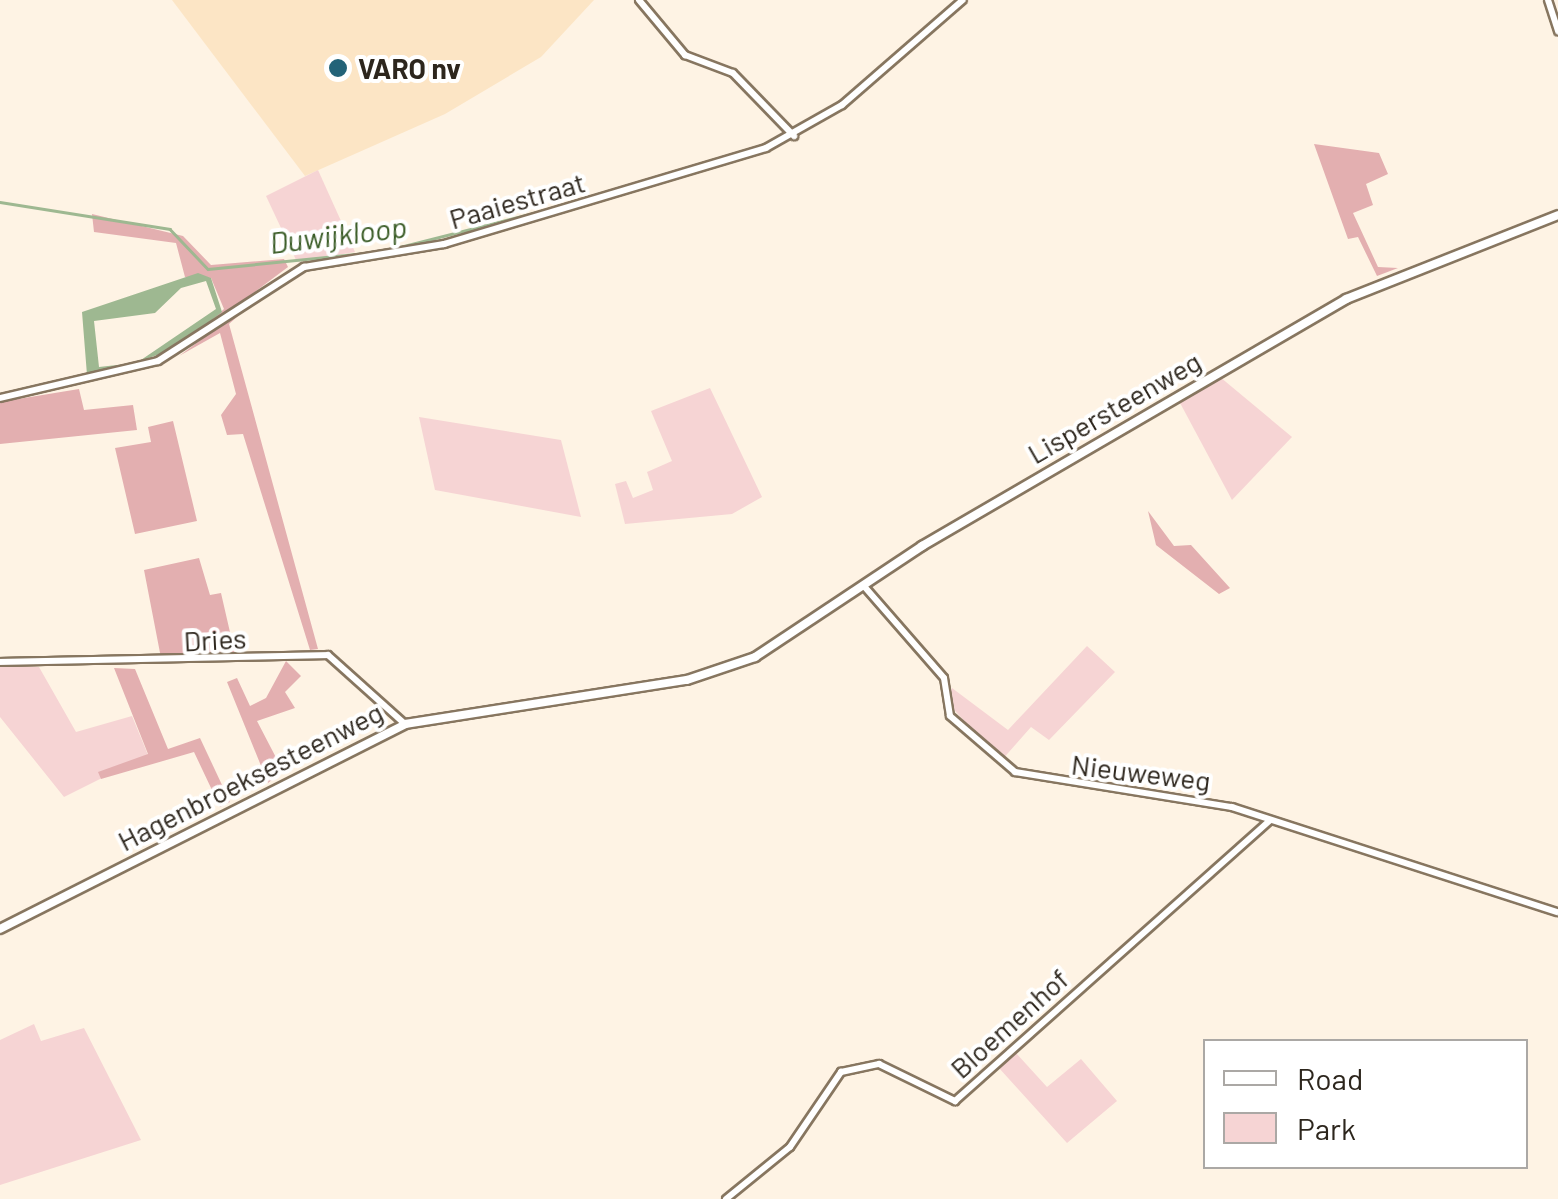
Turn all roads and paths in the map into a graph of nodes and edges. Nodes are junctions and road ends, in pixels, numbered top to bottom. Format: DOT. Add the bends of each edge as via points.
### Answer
graph roads {
  1 [pos="638,0"];
  2 [pos="963,0"];
  3 [pos="1548,0"];
  4 [pos="1558,31"];
  5 [pos="794,136"];
  6 [pos="1558,214"];
  7 [pos="0,398"];
  8 [pos="862,584"];
  9 [pos="0,662"];
  10 [pos="710,673"];
  11 [pos="405,724"];
  12 [pos="1270,820"];
  13 [pos="1558,912"];
  14 [pos="0,929"];
  15 [pos="726,1199"];
  1 -- 5 [label="street" via="685,55 733,73"];
  2 -- 5 [label="street, Paaiestraat"];
  3 -- 4 [label="street"];
  5 -- 7 [label="street, Paaiestraat" via="444,244 290,272 158,361"];
  6 -- 8 [label="street, Lispersteenweg" via="1346,298"];
  8 -- 10 [label="street, Lispersteenweg" via="778,645"];
  8 -- 12 [label="street, Nieuweweg" via="944,678 950,716 1015,772 1193,798"];
  9 -- 11 [label="street, Dries" via="328,655"];
  10 -- 11 [label="street, Hagenbroeksesteenweg"];
  11 -- 14 [label="street, Hagenbroeksesteenweg"];
  12 -- 13 [label="street, Nieuweweg"];
  12 -- 15 [label="street, Bloemenhof" via="955,1101 879,1064 842,1072 790,1147"];
}
